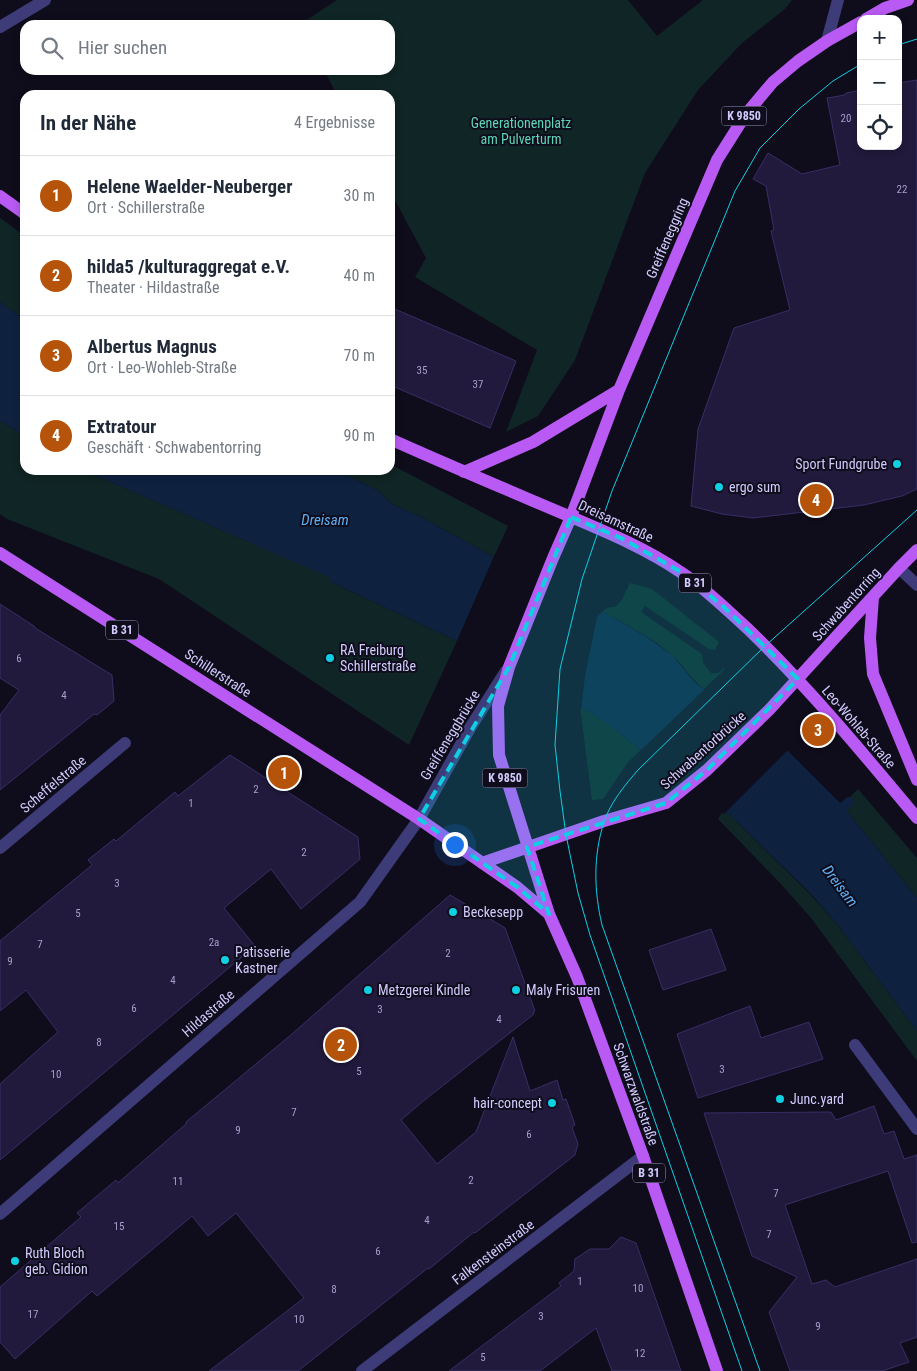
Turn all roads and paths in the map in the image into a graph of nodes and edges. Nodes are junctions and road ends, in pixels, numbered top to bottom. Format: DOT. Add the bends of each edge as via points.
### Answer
graph roads {
  1 [pos="45,0"];
  2 [pos="838,0"];
  3 [pos="908,0"];
  4 [pos="873,15"];
  5 [pos="857,24"];
  6 [pos="0,27"];
  7 [pos="827,41"];
  8 [pos="0,196"];
  9 [pos="20,210"];
  10 [pos="619,390"];
  11 [pos="395,441"];
  12 [pos="464,472"];
  13 [pos="571,517"];
  14 [pos="917,550"];
  15 [pos="0,553"];
  16 [pos="899,568"];
  17 [pos="917,585"];
  18 [pos="873,597"];
  19 [pos="509,667"];
  20 [pos="798,679"];
  21 [pos="125,743"];
  22 [pos="917,780"];
  23 [pos="917,818"];
  24 [pos="419,819"];
  25 [pos="527,847"];
  26 [pos="0,848"];
  27 [pos="482,863"];
  28 [pos="549,914"];
  29 [pos="855,1045"];
  30 [pos="917,1129"];
  31 [pos="643,1156"];
  32 [pos="0,1214"];
  33 [pos="362,1371"];
  34 [pos="717,1371"];
  1 -- 6 [label="street"];
  2 -- 7 [label="street"];
  3 -- 4 [label="main road"];
  5 -- 7 [label="main road, Greiffeneggring / K 9850"];
  7 -- 10 [label="main road, Greiffeneggring / K 9850" via="773,82 746,114 717,160"];
  8 -- 9 [label="main road"];
  10 -- 12 [label="main road" via="533,442"];
  10 -- 13 [label="main road, Greiffeneggring / K 9850"];
  11 -- 12 [label="main road, Dreisamstraße / B 31"];
  12 -- 13 [label="main road, Dreisamstraße / B 31"];
  13 -- 19 [label="main road, Greiffeneggbrücke / K 9850"];
  13 -- 20 [label="main road, Dreisamstraße / B 31" via="621,538 683,573 725,608"];
  14 -- 16 [label="main road, Schwabentorring"];
  15 -- 24 [label="main road, Schillerstraße / B 31"];
  16 -- 17 [label="street"];
  16 -- 18 [label="main road, Schwabentorring"];
  18 -- 20 [label="main road, Schwabentorring"];
  18 -- 22 [label="main road" via="870,638 873,674"];
  19 -- 24 [label="street, Greiffeneggbrücke"];
  19 -- 25 [label="main road, Greiffeneggbrücke / K 9850" via="498,706 498,755"];
  20 -- 23 [label="main road, Leo-Wohleb-Straße / B 31"];
  20 -- 25 [label="main road, Schwabentorbrücke" via="707,770 666,803"];
  21 -- 26 [label="street, Scheffelstraße"];
  24 -- 27 [label="main road, Schwarzwaldstraße / B 31"];
  24 -- 32 [label="street, Hildastraße" via="360,902"];
  25 -- 27 [label="main road"];
  25 -- 28 [label="main road, Schwarzwaldstraße"];
  27 -- 28 [label="main road, Schwarzwaldstraße / B 31"];
  28 -- 31 [label="main road, Schwarzwaldstraße / B 31" via="577,977"];
  29 -- 30 [label="street"];
  31 -- 33 [label="street, Falkensteinstraße"];
  31 -- 34 [label="main road, Schwarzwaldstraße / B 31"];
}
